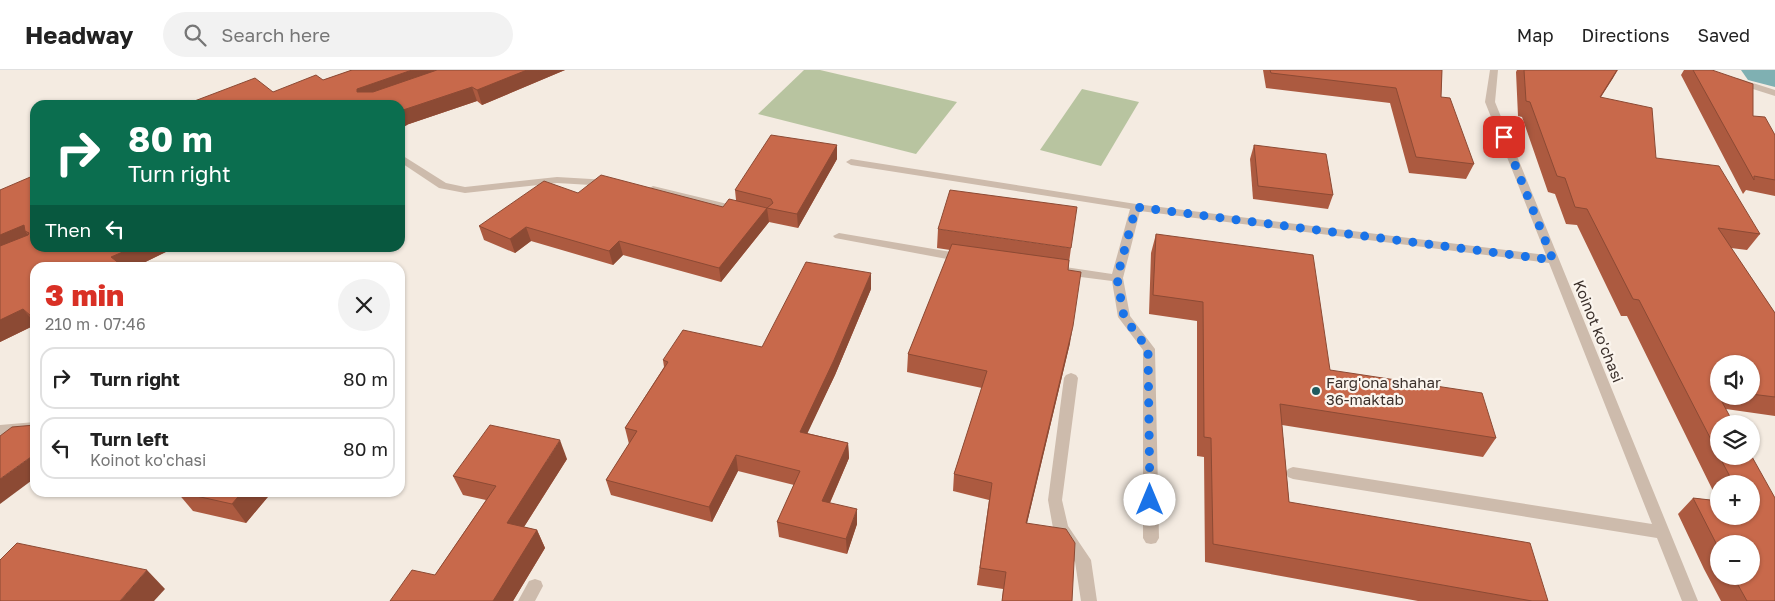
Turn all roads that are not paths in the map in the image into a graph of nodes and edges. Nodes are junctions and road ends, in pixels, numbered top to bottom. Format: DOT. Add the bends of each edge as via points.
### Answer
graph roads {
  1 [pos="1494,70"];
  2 [pos="1728,79"];
  3 [pos="1775,93"];
  4 [pos="405,161"];
  5 [pos="851,162"];
  6 [pos="617,184"];
  7 [pos="644,188"];
  8 [pos="1136,207"];
  9 [pos="749,212"];
  10 [pos="839,236"];
  11 [pos="1553,260"];
  12 [pos="978,261"];
  13 [pos="1057,270"];
  14 [pos="1117,278"];
  15 [pos="1071,378"];
  16 [pos="30,427"];
  17 [pos="0,430"];
  18 [pos="1294,473"];
  19 [pos="1662,532"];
  20 [pos="1150,538"];
  21 [pos="535,586"];
  22 [pos="526,601"];
  23 [pos="1090,601"];
  24 [pos="1690,601"];
  1 -- 11 [label="street, Koinot ko'chasi" via="1490,102"];
  2 -- 3 [label="street"];
  4 -- 6 [label="street" via="444,186 465,190 557,180"];
  5 -- 8 [label="street"];
  7 -- 9 [label="street"];
  8 -- 11 [label="street"];
  8 -- 14 [label="street"];
  10 -- 12 [label="street"];
  11 -- 19 [label="street, Koinot ko'chasi"];
  13 -- 14 [label="street"];
  14 -- 20 [label="street" via="1124,317 1148,349"];
  15 -- 23 [label="street" via="1055,500 1061,528 1083,560"];
  16 -- 17 [label="street"];
  18 -- 19 [label="street"];
  19 -- 24 [label="street, Koinot ko'chasi"];
  21 -- 22 [label="street"];
}
